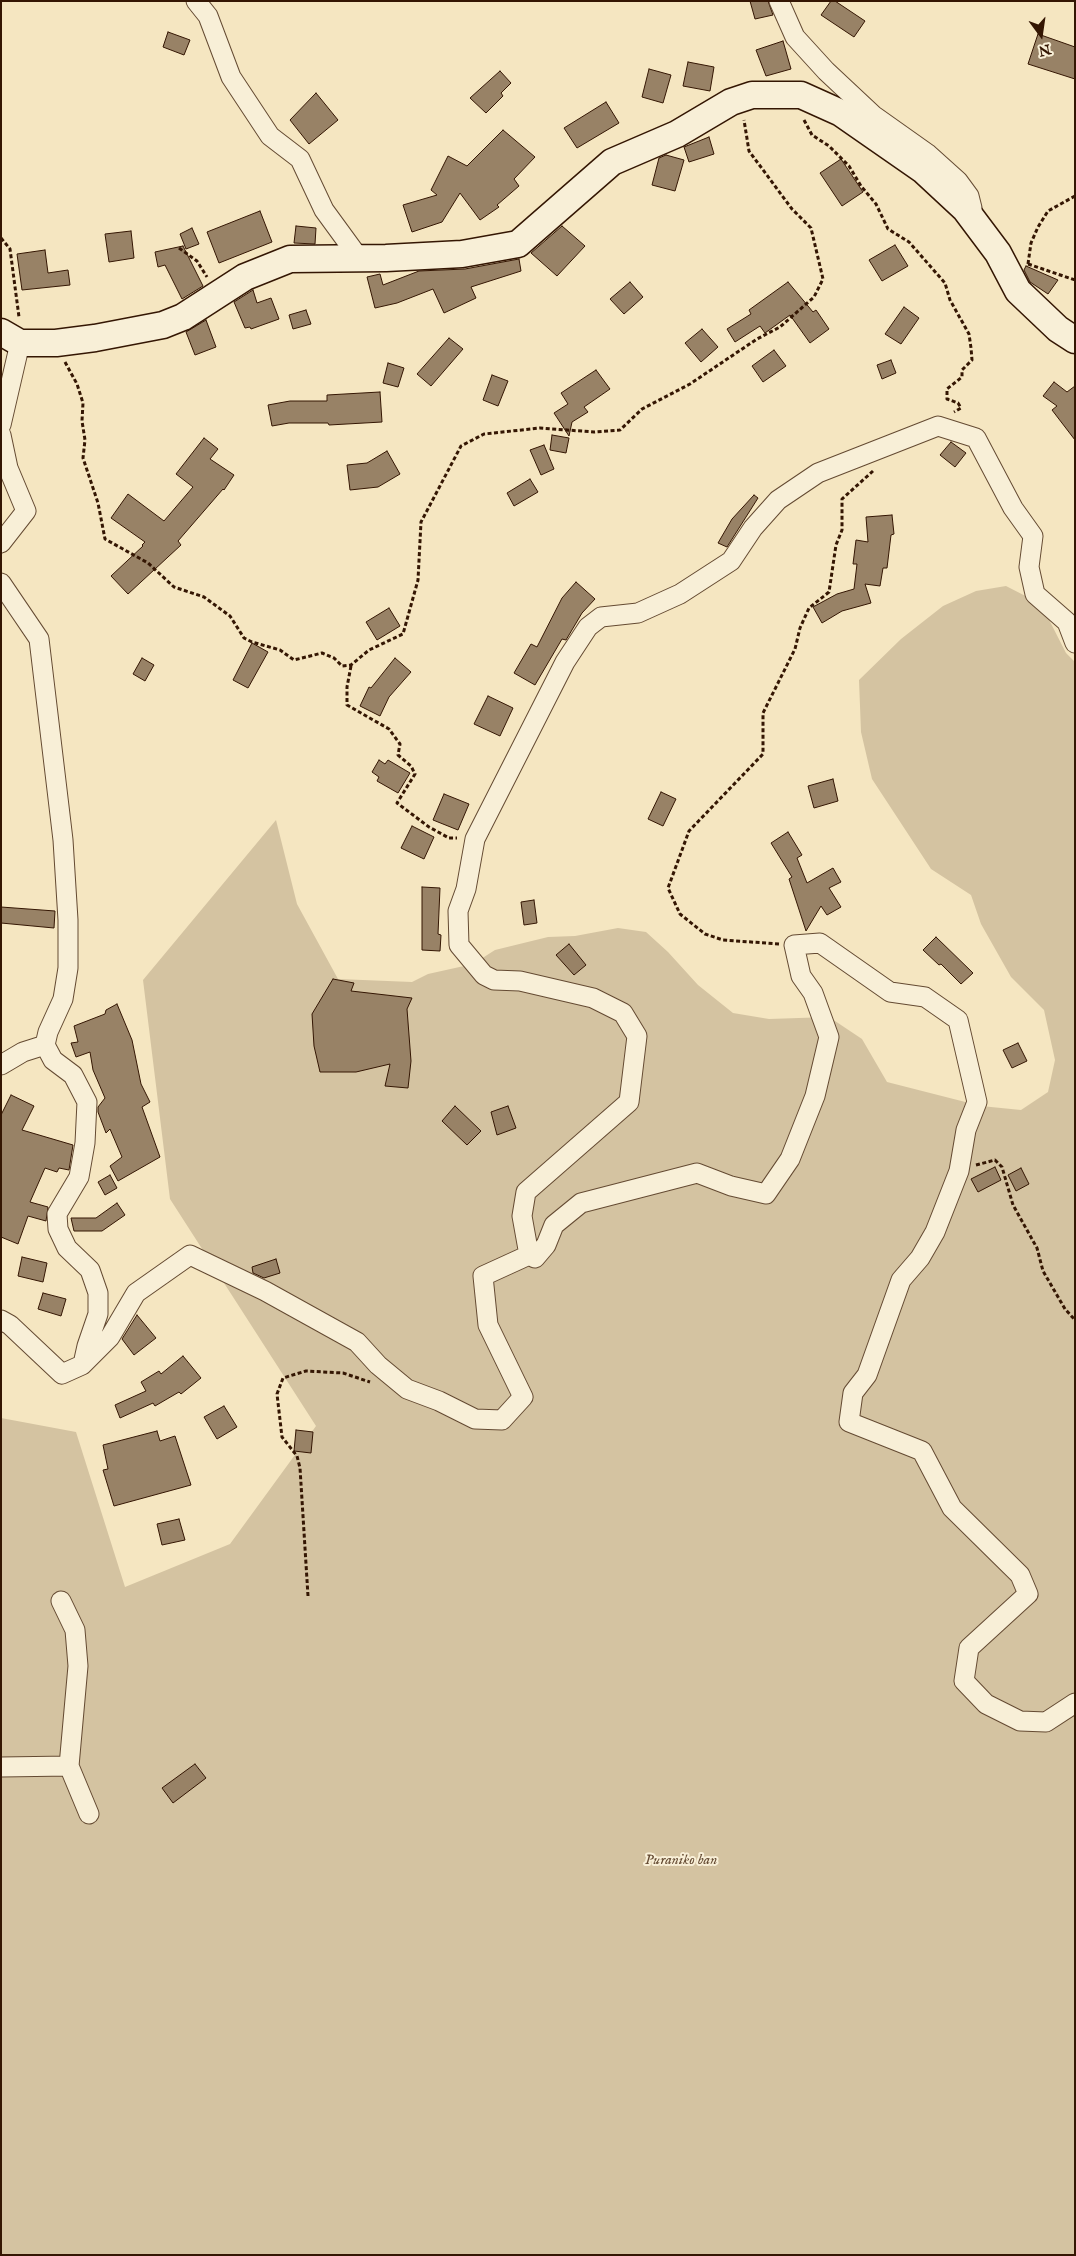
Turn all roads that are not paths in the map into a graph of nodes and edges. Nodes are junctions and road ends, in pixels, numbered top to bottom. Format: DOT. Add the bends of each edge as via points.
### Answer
graph roads {
  1 [pos="196,1"];
  2 [pos="779,1"];
  3 [pos="971,217"];
  4 [pos="359,258"];
  5 [pos="11,338"];
  6 [pos="1075,340"];
  7 [pos="1,425"];
  8 [pos="1,435"];
  9 [pos="1,543"];
  10 [pos="1,583"];
  11 [pos="1075,643"];
  12 [pos="44,1045"];
  13 [pos="1,1065"];
  14 [pos="529,1255"];
  15 [pos="1,1320"];
  16 [pos="82,1365"];
  17 [pos="61,1601"];
  18 [pos="1075,1703"];
  19 [pos="69,1766"];
  20 [pos="1,1767"];
  21 [pos="89,1814"];
  1 -- 4 [label="street" via="208,16 232,76 270,136 300,159 324,210"];
  2 -- 3 [label="street" via="795,37 826,71 874,115 928,154 958,181 969,196"];
  3 -- 4 [label="street" via="923,170 841,113 801,95 752,95 731,102 677,134 612,162 518,244 462,254"];
  3 -- 6 [label="street" via="998,254 1018,292 1058,329"];
  4 -- 5 [label="street" via="290,258 245,277 183,317 163,325 56,343"];
  5 -- 7 [label="street"];
  8 -- 9 [label="street" via="8,468 26,511"];
  10 -- 12 [label="street" via="39,638 62,840 68,968 63,999"];
  11 -- 14 [label="street" via="1066,622 1035,594 1030,567 1033,536 1013,508 976,438 938,426 818,473 778,500 753,528 731,561 672,598 638,613 601,617 588,627 565,662 475,839 466,889 458,910 459,945 484,975 494,980 520,981 593,998 623,1013 637,1036 629,1102 526,1192 522,1216"];
  12 -- 13 [label="street" via="23,1052"];
  12 -- 16 [label="street" via="53,1060 73,1076 87,1102 79,1177 57,1214 58,1229 67,1248 90,1270 98,1293 98,1314"];
  14 -- 16 [label="street" via="483,1276 488,1325 523,1397 502,1420 475,1419 407,1389 357,1342 265,1291 190,1255 136,1293 110,1337"];
  14 -- 18 [label="street" via="536,1258 546,1245 554,1225 581,1204 697,1173 731,1186 766,1194 790,1159 815,1096 829,1037 814,993 801,976 794,945 820,943 890,992 926,997 958,1020 977,1102 966,1130 959,1171 935,1232 920,1258 901,1280 867,1375 853,1392 849,1422 922,1451 952,1508 1020,1575 1028,1594 969,1648 964,1681 986,1704 1020,1721 1046,1722"];
  15 -- 16 [label="street" via="62,1374"];
  17 -- 19 [label="street" via="75,1630 78,1666"];
  19 -- 20 [label="street"];
  19 -- 21 [label="street"];
}
